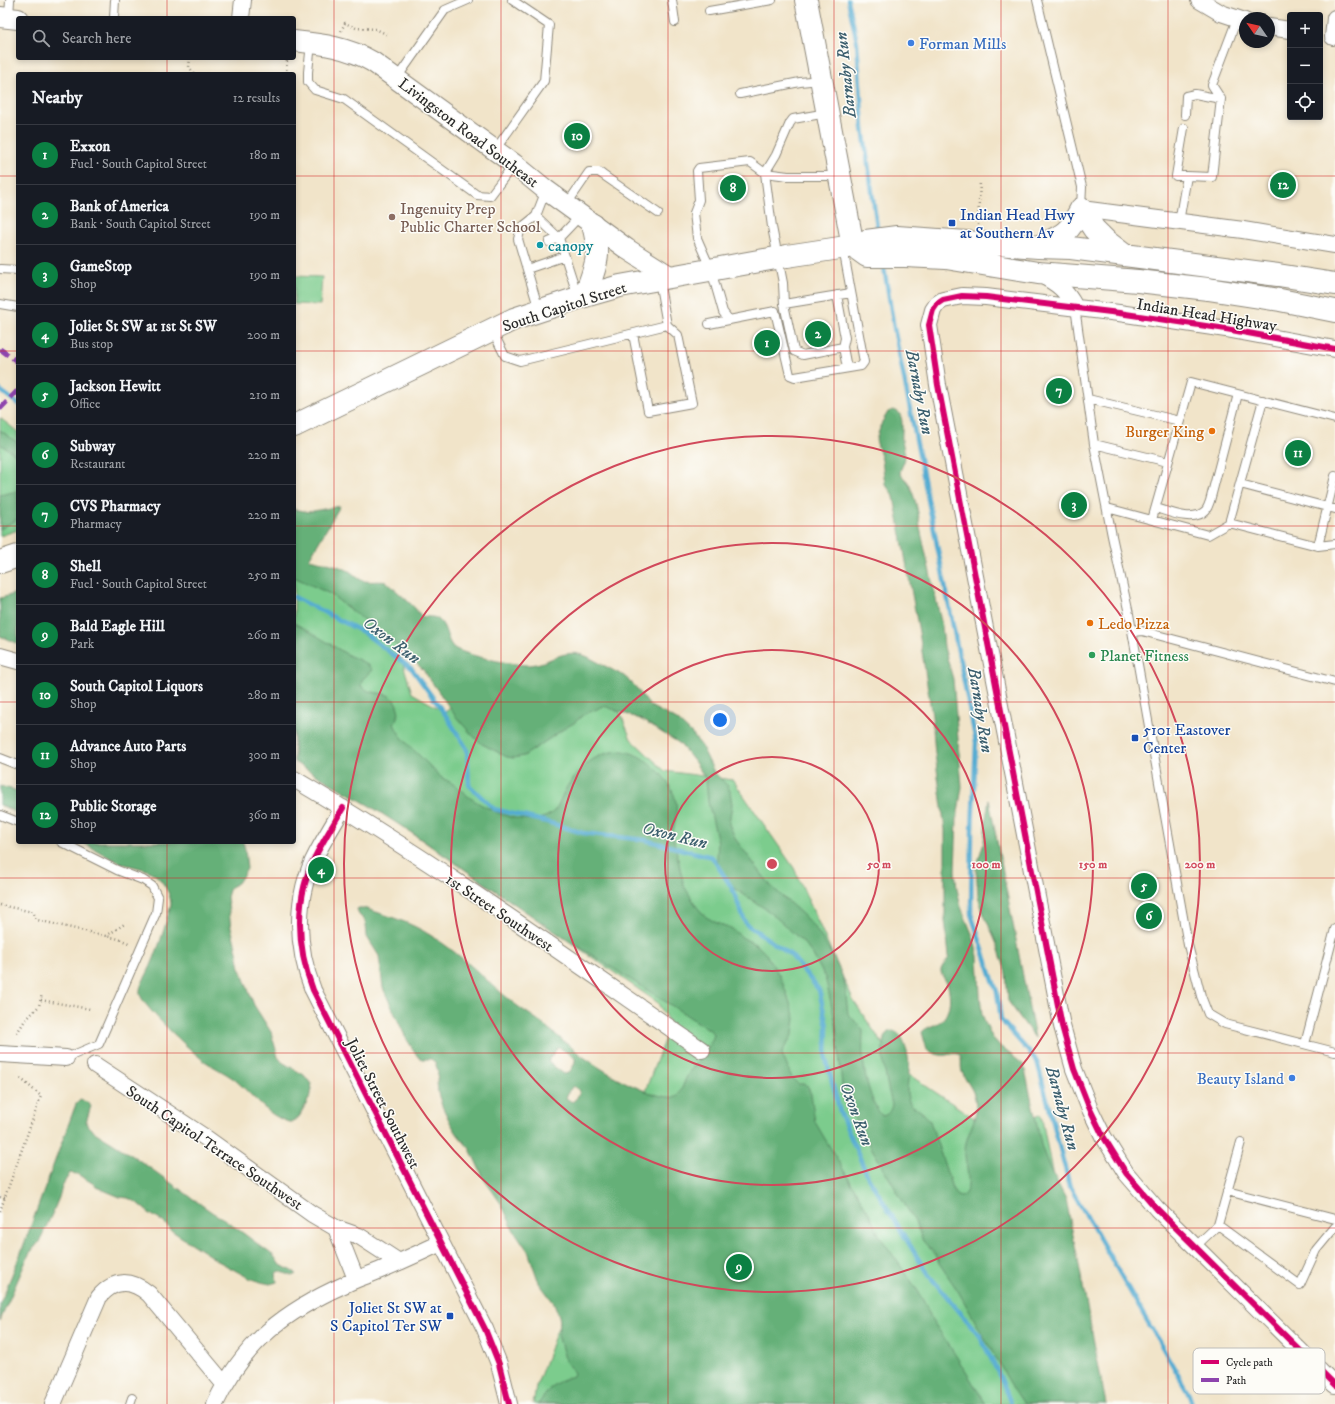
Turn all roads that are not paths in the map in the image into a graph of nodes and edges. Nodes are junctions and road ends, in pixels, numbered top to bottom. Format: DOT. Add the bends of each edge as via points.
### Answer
graph roads {
  1 [pos="115,0"];
  2 [pos="243,0"];
  3 [pos="468,0"];
  4 [pos="512,0"];
  5 [pos="672,0"];
  6 [pos="772,0"];
  7 [pos="806,0"];
  8 [pos="1037,0"];
  9 [pos="1199,0"];
  10 [pos="710,11"];
  11 [pos="114,16"];
  12 [pos="241,16"];
  13 [pos="1335,18"];
  14 [pos="1239,19"];
  15 [pos="675,22"];
  16 [pos="1239,24"];
  17 [pos="1275,28"];
  18 [pos="1287,30"];
  19 [pos="1329,36"];
  20 [pos="298,48"];
  21 [pos="397,78"];
  22 [pos="821,80"];
  23 [pos="740,94"];
  24 [pos="1221,99"];
  25 [pos="827,113"];
  26 [pos="1185,115"];
  27 [pos="1184,128"];
  28 [pos="495,150"];
  29 [pos="514,164"];
  30 [pos="765,173"];
  31 [pos="840,176"];
  32 [pos="1187,176"];
  33 [pos="546,190"];
  34 [pos="1081,209"];
  35 [pos="658,213"];
  36 [pos="580,215"];
  37 [pos="536,216"];
  38 [pos="1179,222"];
  39 [pos="560,238"];
  40 [pos="549,242"];
  41 [pos="1335,245"];
  42 [pos="901,246"];
  43 [pos="1038,247"];
  44 [pos="531,248"];
  45 [pos="857,248"];
  46 [pos="522,251"];
  47 [pos="1123,254"];
  48 [pos="565,256"];
  49 [pos="778,258"];
  50 [pos="0,269"];
  51 [pos="527,269"];
  52 [pos="16,270"];
  53 [pos="711,270"];
  54 [pos="1038,273"];
  55 [pos="665,278"];
  56 [pos="1335,284"];
  57 [pos="851,293"];
  58 [pos="837,295"];
  59 [pos="581,297"];
  60 [pos="0,304"];
  61 [pos="784,304"];
  62 [pos="16,307"];
  63 [pos="1075,307"];
  64 [pos="540,310"];
  65 [pos="1335,311"];
  66 [pos="729,320"];
  67 [pos="709,324"];
  68 [pos="667,325"];
  69 [pos="492,329"];
  70 [pos="633,334"];
  71 [pos="843,348"];
  72 [pos="1335,349"];
  73 [pos="847,368"];
  74 [pos="1238,394"];
  75 [pos="1088,400"];
  76 [pos="1263,400"];
  77 [pos="1335,419"];
  78 [pos="1180,421"];
  79 [pos="296,425"];
  80 [pos="1094,444"];
  81 [pos="1168,462"];
  82 [pos="1335,476"];
  83 [pos="1240,484"];
  84 [pos="1107,508"];
  85 [pos="1156,508"];
  86 [pos="1331,508"];
  87 [pos="1152,520"];
  88 [pos="1229,523"];
  89 [pos="1335,544"];
  90 [pos="1318,546"];
  91 [pos="16,557"];
  92 [pos="0,562"];
  93 [pos="1133,632"];
  94 [pos="0,656"];
  95 [pos="16,660"];
  96 [pos="1335,682"];
  97 [pos="0,758"];
  98 [pos="16,764"];
  99 [pos="296,780"];
  100 [pos="343,808"];
  101 [pos="0,814"];
  102 [pos="16,821"];
  103 [pos="64,844"];
  104 [pos="1335,929"];
  105 [pos="1305,1044"];
  106 [pos="702,1050"];
  107 [pos="1335,1052"];
  108 [pos="0,1054"];
  109 [pos="66,1058"];
  110 [pos="95,1065"];
  111 [pos="1241,1142"];
  112 [pos="1228,1191"];
  113 [pos="1335,1219"];
  114 [pos="1218,1225"];
  115 [pos="1335,1226"];
  116 [pos="336,1228"];
  117 [pos="441,1243"];
  118 [pos="1196,1246"];
  119 [pos="399,1262"];
  120 [pos="356,1279"];
  121 [pos="1298,1348"];
  122 [pos="1325,1375"];
  123 [pos="225,1385"];
  124 [pos="1335,1385"];
  125 [pos="52,1404"];
  126 [pos="215,1404"];
  127 [pos="509,1404"];
  1 -- 11 [label="lane"];
  2 -- 12 [label="street"];
  3 -- 21 [label="lane" via="446,10"];
  4 -- 28 [label="lane" via="549,25 544,81"];
  5 -- 15 [label="lane"];
  6 -- 10 [label="lane"];
  7 -- 22 [label="main road"];
  8 -- 34 [label="lane" via="1082,187"];
  9 -- 14 [label="street"];
  13 -- 19 [label="street"];
  16 -- 24 [label="lane" via="1212,85"];
  17 -- 18 [label="street"];
  20 -- 21 [label="street, Livingston Road Southeast" via="334,46 366,58"];
  20 -- 29 [label="lane" via="308,72 308,82 315,90 344,99 477,195 490,196"];
  21 -- 28 [label="street, Livingston Road Southeast"];
  22 -- 23 [label="lane"];
  22 -- 25 [label="main road"];
  24 -- 26 [label="lane" via="1195,94 1186,96"];
  24 -- 32 [label="lane" via="1212,177"];
  25 -- 30 [label="lane" via="794,119"];
  25 -- 31 [label="main road"];
  27 -- 32 [label="lane" via="1176,176"];
  28 -- 29 [label="street, Livingston Road Southeast"];
  29 -- 33 [label="street, Livingston Road Southeast"];
  30 -- 31 [label="lane" via="788,176"];
  30 -- 49 [label="lane"];
  30 -- 53 [label="lane" via="750,162 700,168 697,171 699,200 694,213 696,238"];
  31 -- 45 [label="main road"];
  32 -- 38 [label="lane"];
  33 -- 36 [label="street, Livingston Road Southeast"];
  33 -- 37 [label="lane"];
  34 -- 38 [label="street"];
  34 -- 43 [label="main road" via="1073,225 1064,235"];
  34 -- 47 [label="main road" via="1094,229"];
  35 -- 36 [label="lane" via="603,175 589,172"];
  36 -- 39 [label="lane"];
  36 -- 55 [label="street, Livingston Road Southeast"];
  36 -- 59 [label="main road" via="597,238 598,250 595,268"];
  37 -- 39 [label="lane"];
  37 -- 46 [label="lane" via="521,228 518,239"];
  38 -- 41 [label="street"];
  39 -- 40 [label="lane"];
  39 -- 48 [label="lane"];
  42 -- 43 [label="main road, Indian Head Highway"];
  42 -- 45 [label="main road, Indian Head Highway"];
  42 -- 54 [label="main road, Indian Head Highway" via="946,258"];
  43 -- 47 [label="main road, Indian Head Highway"];
  44 -- 46 [label="lane"];
  45 -- 49 [label="main road, South Capitol Street"];
  45 -- 57 [label="lane"];
  46 -- 51 [label="lane"];
  47 -- 56 [label="main road, Indian Head Highway"];
  48 -- 51 [label="lane"];
  48 -- 59 [label="lane"];
  49 -- 53 [label="main road, South Capitol Street"];
  49 -- 61 [label="lane"];
  50 -- 52 [label="lane"];
  51 -- 64 [label="lane"];
  53 -- 55 [label="main road, South Capitol Street"];
  53 -- 66 [label="lane" via="723,312"];
  54 -- 63 [label="street" via="1064,290"];
  54 -- 65 [label="main road, Indian Head Highway" via="1208,288"];
  55 -- 59 [label="main road, South Capitol Street" via="620,286"];
  55 -- 68 [label="lane"];
  57 -- 58 [label="lane"];
  57 -- 73 [label="lane" via="864,362 861,366"];
  58 -- 61 [label="lane"];
  58 -- 71 [label="lane" via="845,338"];
  59 -- 64 [label="main road, South Capitol Street"];
  60 -- 62 [label="lane"];
  61 -- 71 [label="lane" via="794,351 803,355"];
  63 -- 72 [label="street, Indian Head Highway" via="1226,329"];
  63 -- 75 [label="lane"];
  63 -- 118 [label="street, Indian Head Highway" via="962,296 937,304 929,325 938,385 1062,1026 1074,1069 1103,1136 1126,1173 1157,1209"];
  64 -- 69 [label="main road, South Capitol Street"];
  66 -- 67 [label="lane"];
  66 -- 73 [label="lane" via="775,312 790,375 795,377"];
  68 -- 70 [label="lane"];
  68 -- 70 [label="lane" via="678,335 692,403 648,411"];
  69 -- 70 [label="lane" via="505,356 520,361"];
  69 -- 79 [label="main road, South Capitol Street"];
  71 -- 73 [label="lane"];
  74 -- 76 [label="lane"];
  74 -- 78 [label="lane" via="1191,382"];
  74 -- 85 [label="lane" via="1210,501 1205,510 1199,515 1190,516"];
  75 -- 78 [label="lane"];
  75 -- 80 [label="lane"];
  76 -- 77 [label="lane"];
  76 -- 83 [label="lane"];
  78 -- 81 [label="lane"];
  80 -- 81 [label="lane"];
  80 -- 84 [label="lane"];
  81 -- 85 [label="lane"];
  82 -- 86 [label="lane"];
  83 -- 86 [label="lane"];
  83 -- 88 [label="lane"];
  84 -- 87 [label="lane"];
  84 -- 93 [label="lane"];
  85 -- 87 [label="lane"];
  86 -- 90 [label="lane"];
  87 -- 88 [label="lane" via="1208,535"];
  88 -- 90 [label="lane"];
  89 -- 90 [label="lane"];
  91 -- 92 [label="main road"];
  93 -- 96 [label="lane" via="1142,630"];
  93 -- 105 [label="lane" via="1188,945 1208,1014 1225,1024"];
  94 -- 95 [label="street"];
  97 -- 98 [label="lane"];
  99 -- 100 [label="street, 1st Street Southwest"];
  100 -- 106 [label="street, 1st Street Southwest" via="492,906"];
  100 -- 117 [label="street, Joliet Street Southwest" via="317,853 305,885 300,911 300,941 304,961 313,990"];
  101 -- 102 [label="lane"];
  103 -- 109 [label="lane" via="143,880 152,886 158,898 156,913 99,1044"];
  104 -- 105 [label="lane"];
  105 -- 107 [label="lane"];
  108 -- 109 [label="street"];
  110 -- 116 [label="street, South Capitol Terrace Southwest"];
  111 -- 112 [label="lane"];
  112 -- 113 [label="lane"];
  112 -- 114 [label="lane"];
  114 -- 115 [label="lane" via="1300,1285 1316,1250"];
  114 -- 118 [label="lane"];
  116 -- 119 [label="street, South Capitol Terrace Southwest" via="359,1236"];
  116 -- 120 [label="street"];
  117 -- 119 [label="street"];
  117 -- 127 [label="street, Joliet Street Southwest" via="499,1364"];
  118 -- 121 [label="street, Indian Head Highway"];
  119 -- 120 [label="street"];
  120 -- 123 [label="street" via="283,1318 251,1347"];
  122 -- 124 [label="street, Indian Head Highway"];
  123 -- 125 [label="street" via="149,1294 133,1284 121,1283 109,1288 99,1297"];
  123 -- 126 [label="street"];
}
